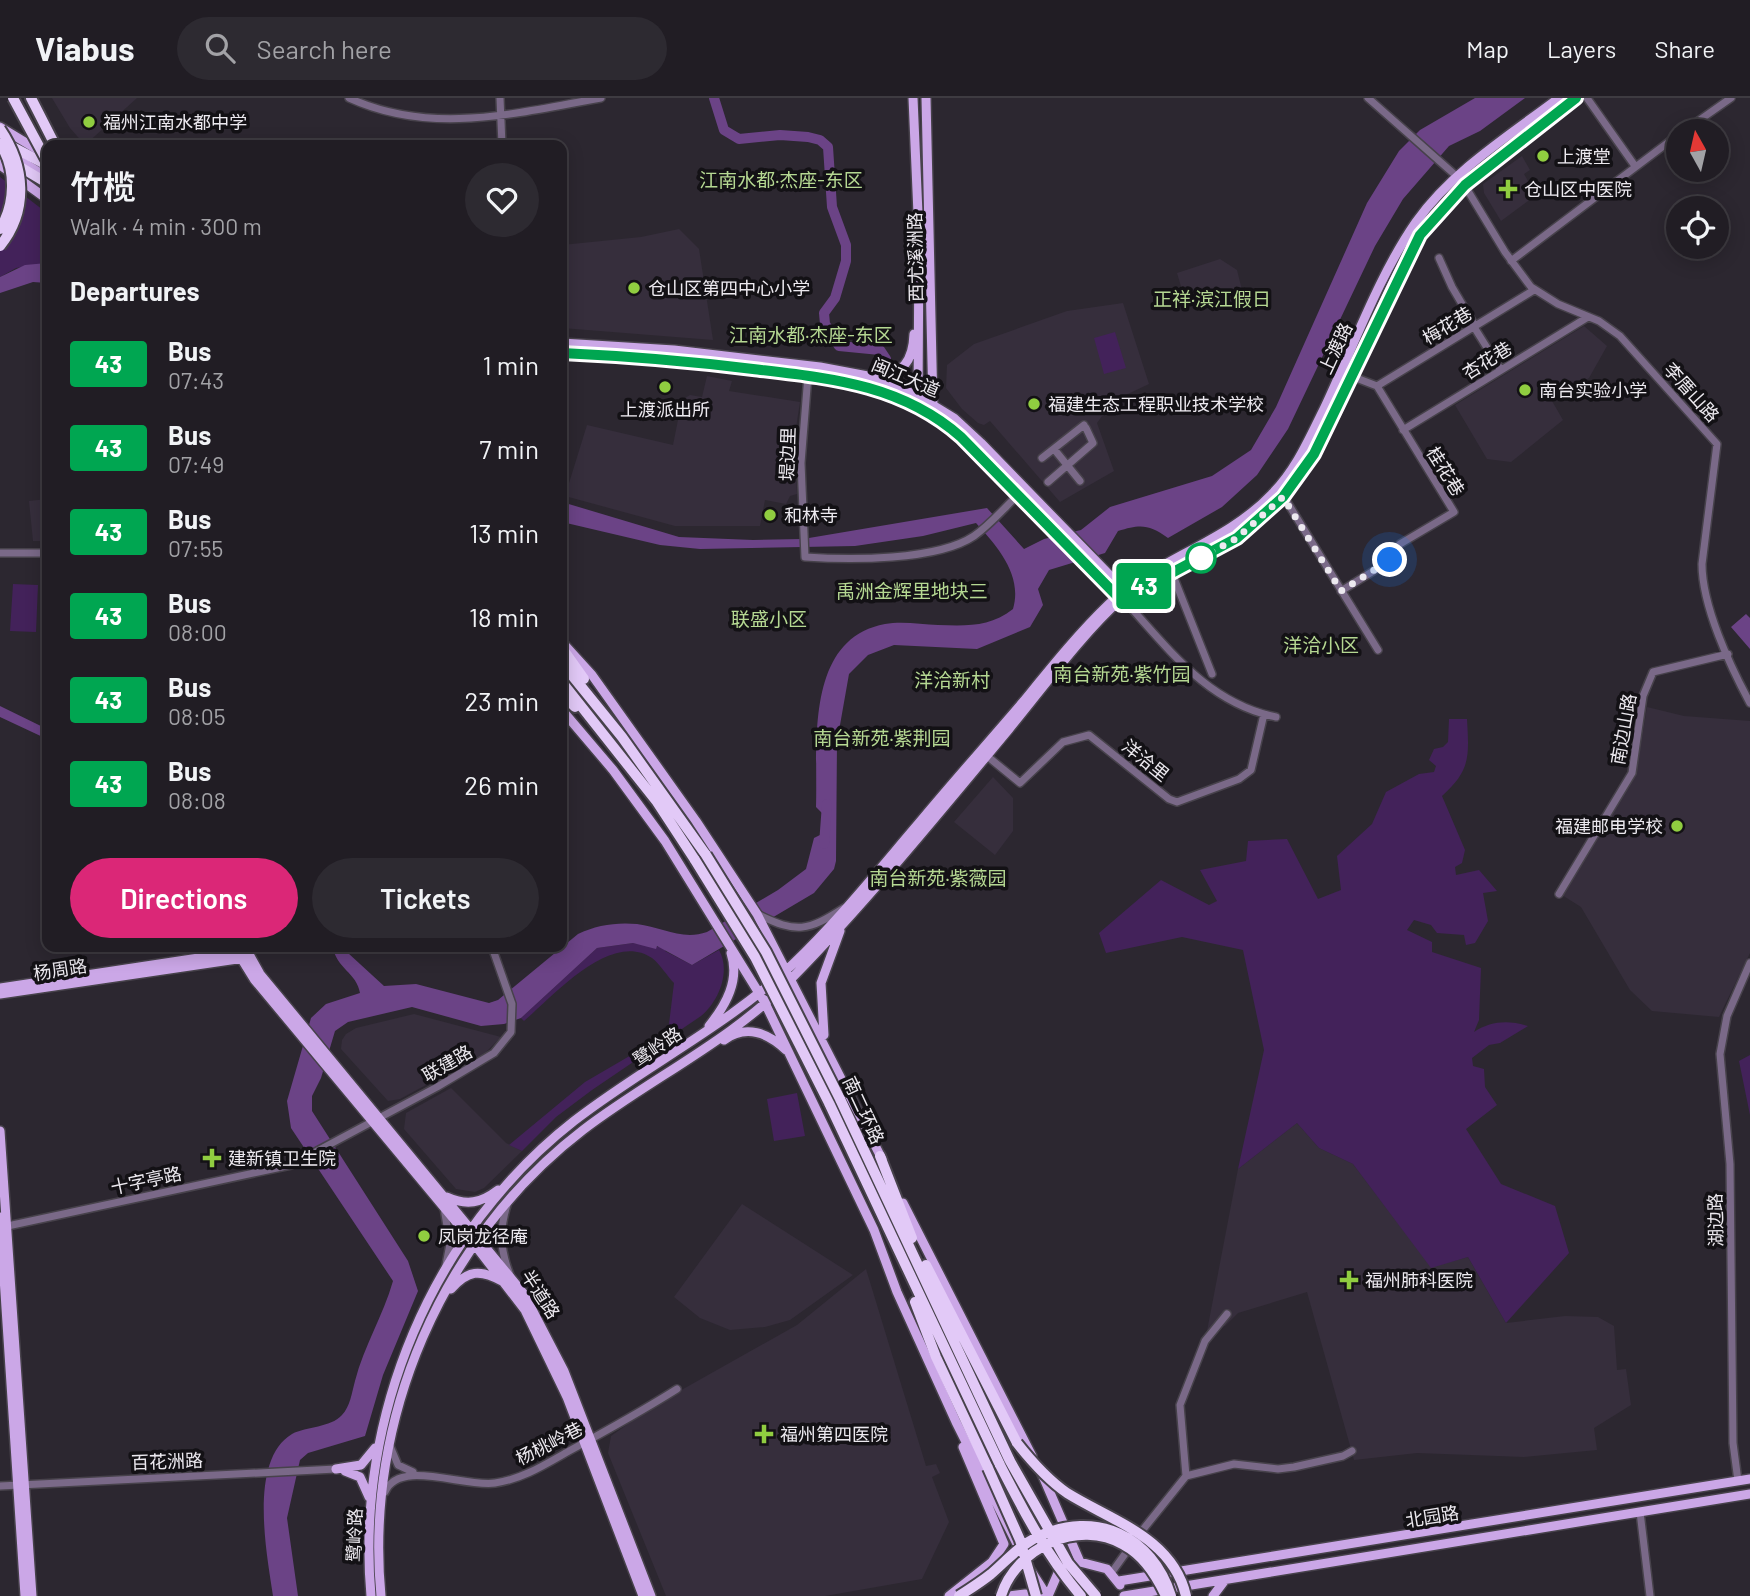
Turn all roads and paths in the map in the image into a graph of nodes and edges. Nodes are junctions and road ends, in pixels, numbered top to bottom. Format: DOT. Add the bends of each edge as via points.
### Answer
graph roads {
  1 [pos="13,98"];
  2 [pos="31,98"];
  3 [pos="349,98"];
  4 [pos="500,98"];
  5 [pos="601,98"];
  6 [pos="913,98"];
  7 [pos="925,98"];
  8 [pos="1368,98"];
  9 [pos="1559,98"];
  10 [pos="1576,98"];
  11 [pos="1587,98"];
  12 [pos="1731,98"];
  13 [pos="502,116"];
  14 [pos="1701,119"];
  15 [pos="0,128"];
  16 [pos="52,140"];
  17 [pos="502,140"];
  18 [pos="1666,144"];
  19 [pos="0,145"];
  20 [pos="42,152"];
  21 [pos="42,153"];
  22 [pos="0,155"];
  23 [pos="42,161"];
  24 [pos="0,165"];
  25 [pos="1635,166"];
  26 [pos="42,174"];
  27 [pos="1458,176"];
  28 [pos="42,180"];
  29 [pos="25,182"];
  30 [pos="1465,185"];
  31 [pos="42,189"];
  32 [pos="42,195"];
  33 [pos="0,229"];
  34 [pos="0,246"];
  35 [pos="1439,258"];
  36 [pos="1511,261"];
  37 [pos="1534,290"];
  38 [pos="919,295"];
  39 [pos="1588,317"];
  40 [pos="1474,326"];
  41 [pos="567,343"];
  42 [pos="567,353"];
  43 [pos="1501,370"];
  44 [pos="808,375"];
  45 [pos="1351,376"];
  46 [pos="873,377"];
  47 [pos="1377,386"];
  48 [pos="918,396"];
  49 [pos="933,404"];
  50 [pos="918,406"];
  51 [pos="934,416"];
  52 [pos="1403,430"];
  53 [pos="1054,449"];
  54 [pos="1042,458"];
  55 [pos="1067,465"];
  56 [pos="1080,481"];
  57 [pos="1048,482"];
  58 [pos="1018,495"];
  59 [pos="1283,497"];
  60 [pos="0,553"];
  61 [pos="42,553"];
  62 [pos="1172,573"];
  63 [pos="1341,591"];
  64 [pos="1122,596"];
  65 [pos="567,647"];
  66 [pos="1378,650"];
  67 [pos="1728,654"];
  68 [pos="567,655"];
  69 [pos="567,669"];
  70 [pos="1212,674"];
  71 [pos="567,688"];
  72 [pos="567,699"];
  73 [pos="1750,703"];
  74 [pos="1265,714"];
  75 [pos="567,716"];
  76 [pos="1276,717"];
  77 [pos="622,737"];
  78 [pos="612,743"];
  79 [pos="987,756"];
  80 [pos="1559,894"];
  81 [pos="851,904"];
  82 [pos="757,914"];
  83 [pos="843,924"];
  84 [pos="726,938"];
  85 [pos="243,952"];
  86 [pos="494,952"];
  87 [pos="1750,963"];
  88 [pos="790,974"];
  89 [pos="257,977"];
  90 [pos="0,988"];
  91 [pos="758,992"];
  92 [pos="0,994"];
  93 [pos="765,1003"];
  94 [pos="703,1035"];
  95 [pos="825,1044"];
  96 [pos="698,1052"];
  97 [pos="791,1055"];
  98 [pos="834,1101"];
  99 [pos="377,1120"];
  100 [pos="0,1131"];
  101 [pos="880,1156"];
  102 [pos="513,1177"];
  103 [pos="446,1197"];
  104 [pos="508,1201"];
  105 [pos="444,1208"];
  106 [pos="891,1208"];
  107 [pos="0,1217"];
  108 [pos="3,1227"];
  109 [pos="470,1232"];
  110 [pos="477,1241"];
  111 [pos="915,1244"];
  112 [pos="444,1273"];
  113 [pos="508,1279"];
  114 [pos="440,1300"];
  115 [pos="1227,1314"];
  116 [pos="677,1389"];
  117 [pos="956,1422"];
  118 [pos="382,1428"];
  119 [pos="589,1441"];
  120 [pos="389,1444"];
  121 [pos="1352,1451"];
  122 [pos="999,1465"];
  123 [pos="336,1469"];
  124 [pos="424,1476"];
  125 [pos="1186,1476"];
  126 [pos="1750,1479"];
  127 [pos="1738,1481"];
  128 [pos="20,1484"];
  129 [pos="0,1486"];
  130 [pos="1750,1494"];
  131 [pos="371,1502"];
  132 [pos="1640,1512"];
  133 [pos="379,1525"];
  134 [pos="1080,1562"];
  135 [pos="1112,1572"];
  136 [pos="1225,1580"];
  137 [pos="1119,1581"];
  138 [pos="25,1596"];
  139 [pos="32,1596"];
  140 [pos="370,1596"];
  141 [pos="381,1596"];
  142 [pos="643,1596"];
  143 [pos="651,1596"];
  144 [pos="949,1596"];
  145 [pos="959,1596"];
  146 [pos="1001,1596"];
  147 [pos="1009,1596"];
  148 [pos="1037,1596"];
  149 [pos="1048,1596"];
  150 [pos="1081,1596"];
  151 [pos="1096,1596"];
  152 [pos="1124,1596"];
  153 [pos="1165,1596"];
  154 [pos="1171,1596"];
  155 [pos="1186,1596"];
  156 [pos="1213,1596"];
  157 [pos="1650,1596"];
  1 -- 21 [label="highway, bridge"];
  2 -- 16 [label="highway"];
  3 -- 13 [label="street" via="418,118"];
  4 -- 13 [label="street"];
  5 -- 13 [label="street"];
  6 -- 38 [label="main road, 西尤溪洲路"];
  7 -- 49 [label="main road, 西尤溪洲路"];
  8 -- 27 [label="street, 李厝山路"];
  9 -- 27 [label="main road, 上渡路"];
  10 -- 30 [label="main road, 上渡路"];
  11 -- 25 [label="street"];
  12 -- 14 [label="street"];
  13 -- 17 [label="street"];
  15 -- 20 [label="main road"];
  15 -- 34 [label="highway, bridge" via="13,148 21,174 21,200"];
  18 -- 25 [label="street"];
  19 -- 23 [label="highway, bridge"];
  19 -- 26 [label="main road"];
  19 -- 33 [label="highway, bridge" via="12,175 12,198"];
  22 -- 28 [label="highway, bridge"];
  24 -- 29 [label="main road"];
  25 -- 36 [label="street"];
  27 -- 30 [label="street, 李厝山路"];
  27 -- 64 [label="main road, 上渡路" via="1429,205 1404,241 1305,449 1281,485 1238,524"];
  29 -- 31 [label="main road"];
  29 -- 32 [label="main road"];
  30 -- 36 [label="street, 李厝山路"];
  30 -- 45 [label="main road, 上渡路" via="1436,214 1413,247"];
  35 -- 40 [label="street"];
  36 -- 37 [label="street, 李厝山路"];
  37 -- 39 [label="street, 李厝山路"];
  37 -- 40 [label="street, 梅花巷"];
  38 -- 46 [label="main road" via="909,361 895,373"];
  38 -- 48 [label="main road, 西尤溪洲路"];
  39 -- 43 [label="street, 杏花巷"];
  39 -- 67 [label="street, 李厝山路" via="1624,340 1717,444 1702,570 1710,610"];
  40 -- 43 [label="street"];
  40 -- 47 [label="street, 梅花巷"];
  41 -- 46 [label="main road, 闽江大道" via="674,350"];
  42 -- 44 [label="main road, 闽江大道" via="682,360"];
  43 -- 52 [label="street, 杏花巷"];
  44 -- 50 [label="main road, 闽江大道" via="868,386"];
  44 -- 58 [label="street, 堤边里" via="801,463 805,557 880,559 958,544 975,535"];
  45 -- 47 [label="street"];
  45 -- 59 [label="main road, 上渡路" via="1314,454"];
  46 -- 48 [label="main road, 闽江大道"];
  47 -- 52 [label="street, 桂花巷"];
  48 -- 49 [label="main road, 闽江大道"];
  48 -- 50 [label="main road, 西尤溪洲路"];
  49 -- 51 [label="main road, 西尤溪洲路"];
  49 -- 64 [label="main road, 闽江大道" via="972,434 1093,558"];
  50 -- 51 [label="main road, 闽江大道"];
  51 -- 58 [label="main road, 闽江大道"];
  52 -- 63 [label="street, 桂花巷" via="1454,512 1401,544 1388,562"];
  53 -- 54 [label="street"];
  53 -- 55 [label="street"];
  53 -- 55 [label="street" via="1085,426 1093,443"];
  55 -- 56 [label="street"];
  55 -- 57 [label="street"];
  58 -- 64 [label="main road, 闽江大道"];
  59 -- 62 [label="main road, 上渡路" via="1237,538"];
  59 -- 63 [label="street"];
  60 -- 61 [label="street"];
  62 -- 64 [label="main road, 上渡路"];
  62 -- 70 [label="street"];
  63 -- 66 [label="street"];
  64 -- 74 [label="street" via="1203,684 1235,705"];
  64 -- 79 [label="main road, 鹭岭路"];
  64 -- 81 [label="main road, 鹭岭路" via="1069,647"];
  65 -- 82 [label="main road" via="592,674"];
  67 -- 73 [label="street, 李厝山路"];
  67 -- 80 [label="street, 南边山路" via="1653,672 1643,696 1632,773"];
  68 -- 77 [label="highway"];
  69 -- 77 [label="highway, 南二环路"];
  71 -- 78 [label="highway, 南二环路"];
  72 -- 78 [label="highway"];
  74 -- 76 [label="street"];
  74 -- 79 [label="street, 洋洽里" via="1251,770 1177,802 1088,736 1063,742 1020,783"];
  75 -- 84 [label="main road" via="633,797"];
  77 -- 98 [label="highway, 南二环路, bridge" via="706,855 766,952"];
  78 -- 98 [label="highway, 南二环路, bridge" via="695,860 755,957"];
  79 -- 83 [label="main road, 鹭岭路"];
  81 -- 82 [label="street" via="813,927 792,929"];
  81 -- 88 [label="main road, 鹭岭路"];
  82 -- 88 [label="main road"];
  83 -- 88 [label="main road, 鹭岭路"];
  83 -- 95 [label="main road" via="821,983"];
  84 -- 91 [label="main road"];
  84 -- 94 [label="main road" via="734,966 732,984 723,1007"];
  85 -- 89 [label="main road"];
  85 -- 90 [label="main road, 杨周路"];
  85 -- 92 [label="main road, 杨周路"];
  86 -- 99 [label="street, 联建路" via="512,1004 509,1037 494,1053"];
  87 -- 127 [label="street, 湖边路" via="1726,1022 1720,1061 1730,1164"];
  88 -- 91 [label="main road, 鹭岭路"];
  88 -- 93 [label="main road, 鹭岭路"];
  88 -- 95 [label="main road"];
  89 -- 99 [label="main road, 半道路" via="325,1065"];
  89 -- 99 [label="main road, 半道路" via="307,1027"];
  91 -- 93 [label="main road"];
  91 -- 94 [label="main road, 鹭岭路"];
  93 -- 96 [label="main road, 鹭岭路"];
  93 -- 97 [label="main road"];
  94 -- 102 [label="main road, 鹭岭路" via="575,1120"];
  95 -- 101 [label="main road"];
  96 -- 97 [label="main road" via="747,1031 770,1037"];
  96 -- 104 [label="main road, 鹭岭路" via="578,1135"];
  97 -- 117 [label="main road" via="874,1230 897,1293"];
  98 -- 106 [label="highway, 南二环路"];
  98 -- 122 [label="highway, 南二环路" via="936,1357"];
  99 -- 103 [label="main road, 半道路"];
  99 -- 105 [label="main road, 半道路"];
  99 -- 108 [label="street, 十字亭路" via="285,1166"];
  100 -- 108 [label="main road"];
  101 -- 111 [label="highway"];
  101 -- 134 [label="main road" via="1051,1491"];
  102 -- 103 [label="main road" via="477,1202"];
  102 -- 109 [label="main road, 鹭岭路"];
  103 -- 109 [label="main road, 半道路"];
  104 -- 110 [label="main road, 鹭岭路"];
  104 -- 113 [label="street" via="500,1236"];
  105 -- 109 [label="main road, 半道路"];
  105 -- 112 [label="street" via="450,1244"];
  106 -- 111 [label="highway"];
  106 -- 122 [label="highway, 南二环路"];
  107 -- 108 [label="main road"];
  108 -- 128 [label="main road"];
  109 -- 110 [label="main road, 半道路"];
  109 -- 112 [label="main road, 鹭岭路"];
  110 -- 113 [label="main road, 半道路"];
  110 -- 114 [label="main road, 鹭岭路"];
  111 -- 155 [label="highway, bridge" via="1017,1443 1057,1485 1157,1547 1179,1575"];
  112 -- 118 [label="main road, 鹭岭路" via="408,1346"];
  113 -- 114 [label="main road" via="474,1272 460,1278"];
  113 -- 119 [label="main road, 半道路"];
  114 -- 120 [label="main road, 鹭岭路" via="414,1360"];
  115 -- 125 [label="street" via="1205,1341 1180,1405"];
  116 -- 119 [label="street, 杨桃岭巷"];
  117 -- 144 [label="main road" via="969,1468 1004,1545 992,1562"];
  117 -- 149 [label="main road" via="1004,1522"];
  118 -- 123 [label="main road" via="366,1462"];
  118 -- 131 [label="main road, 鹭岭路"];
  119 -- 124 [label="street, 杨桃岭巷" via="503,1482 476,1484"];
  119 -- 142 [label="main road, 半道路"];
  119 -- 143 [label="main road, 半道路"];
  120 -- 124 [label="street" via="398,1465"];
  120 -- 133 [label="main road, 鹭岭路"];
  121 -- 125 [label="street" via="1294,1467 1234,1464"];
  122 -- 148 [label="highway, bridge"];
  122 -- 150 [label="highway, 南二环路, bridge" via="1032,1528"];
  122 -- 151 [label="highway, 南二环路, bridge"];
  123 -- 128 [label="street, 百花洲路"];
  123 -- 131 [label="main road" via="360,1477"];
  124 -- 133 [label="street" via="401,1475 390,1483"];
  125 -- 135 [label="street"];
  126 -- 127 [label="main road, 北园路"];
  127 -- 137 [label="main road, 北园路"];
  128 -- 129 [label="street, 百花洲路"];
  128 -- 138 [label="main road"];
  128 -- 139 [label="main road"];
  130 -- 132 [label="main road, 北园路"];
  131 -- 140 [label="main road, 鹭岭路"];
  132 -- 136 [label="main road, 北园路"];
  132 -- 157 [label="street"];
  133 -- 141 [label="main road, 鹭岭路"];
  134 -- 135 [label="main road"];
  134 -- 149 [label="main road" via="1058,1573"];
  135 -- 137 [label="main road"];
  136 -- 152 [label="main road, 北园路"];
  136 -- 156 [label="main road"];
  137 -- 152 [label="main road"];
  145 -- 154 [label="highway, bridge" via="1038,1537 1082,1527 1105,1529 1134,1540 1151,1556"];
  146 -- 153 [label="highway, bridge" via="1010,1573 1023,1558 1061,1539 1091,1536 1115,1541 1136,1553"];
  147 -- 148 [label="main road"];
}
